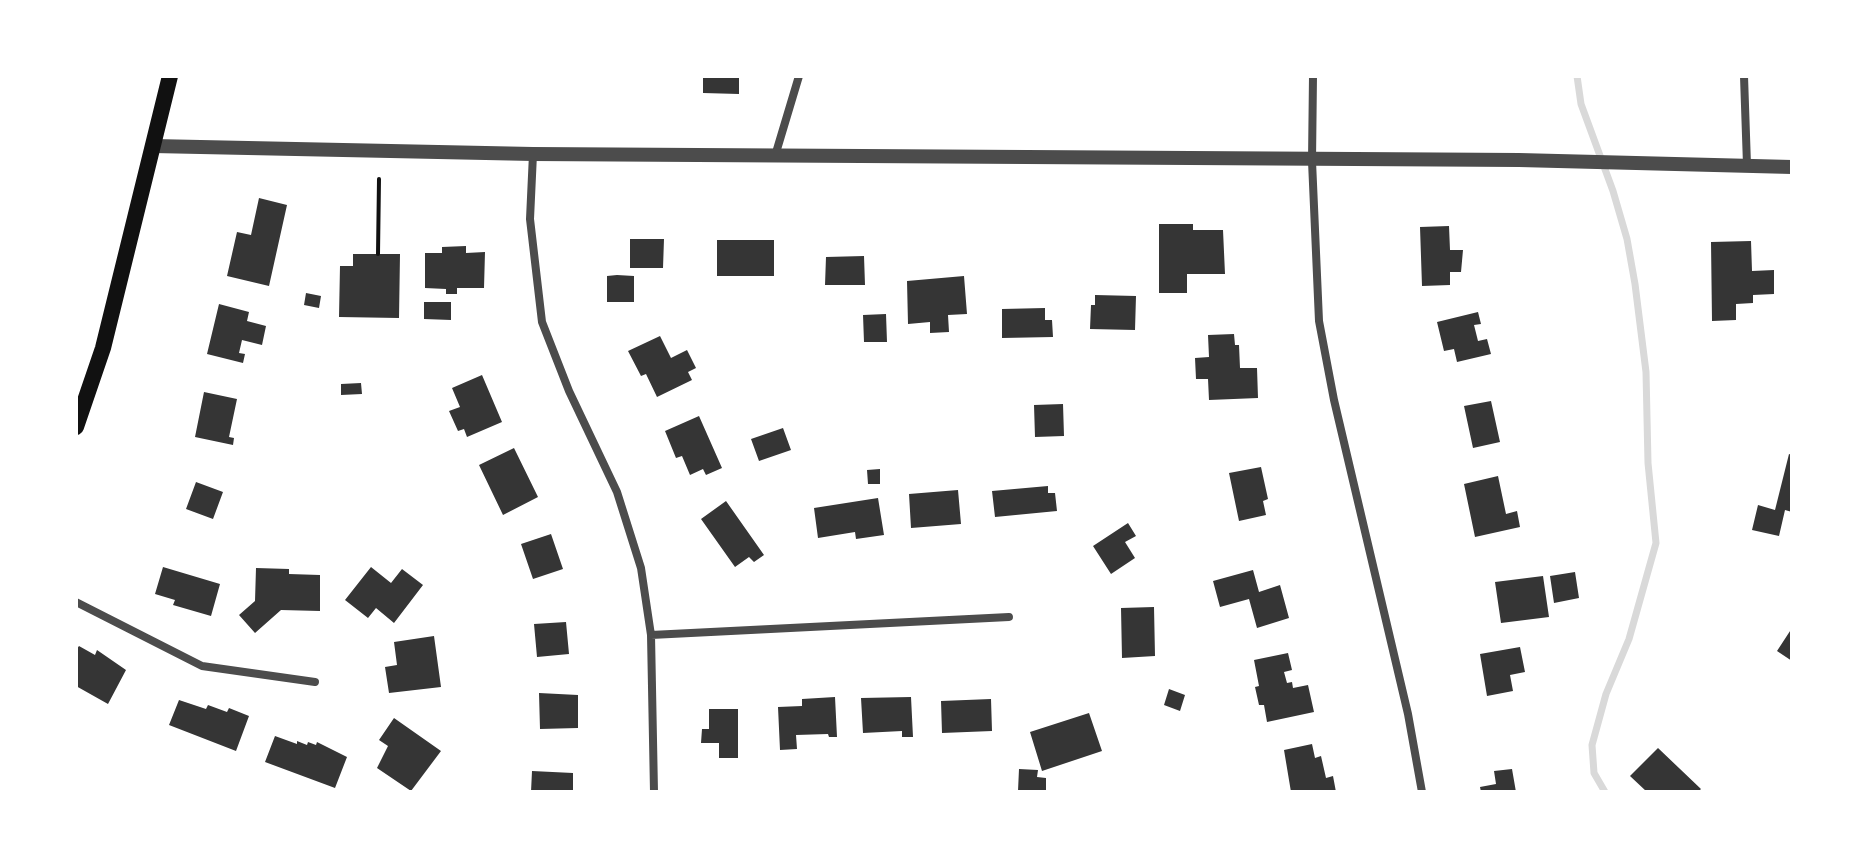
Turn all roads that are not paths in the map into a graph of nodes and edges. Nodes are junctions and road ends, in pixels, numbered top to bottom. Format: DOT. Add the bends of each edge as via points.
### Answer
graph roads {
  1 [pos="170,76"];
  2 [pos="799,76"];
  3 [pos="1313,76"];
  4 [pos="1744,76"];
  5 [pos="153,146"];
  6 [pos="533,154"];
  7 [pos="775,156"];
  8 [pos="1312,161"];
  9 [pos="1747,165"];
  10 [pos="1792,167"];
  11 [pos="76,427"];
  12 [pos="76,602"];
  13 [pos="1009,617"];
  14 [pos="651,635"];
  15 [pos="315,682"];
  16 [pos="654,792"];
  17 [pos="1422,792"];
  1 -- 5 [label="main road"];
  2 -- 7 [label="street"];
  3 -- 8 [label="street"];
  4 -- 9 [label="street"];
  5 -- 6 [label="street"];
  5 -- 11 [label="main road" via="103,348"];
  6 -- 7 [label="street"];
  6 -- 14 [label="street" via="530,219 542,322 617,492 641,568"];
  7 -- 8 [label="street"];
  8 -- 9 [label="street"];
  8 -- 17 [label="street" via="1319,321"];
  9 -- 10 [label="street"];
  12 -- 15 [label="street" via="202,666"];
  13 -- 14 [label="street"];
  14 -- 16 [label="street"];
}
